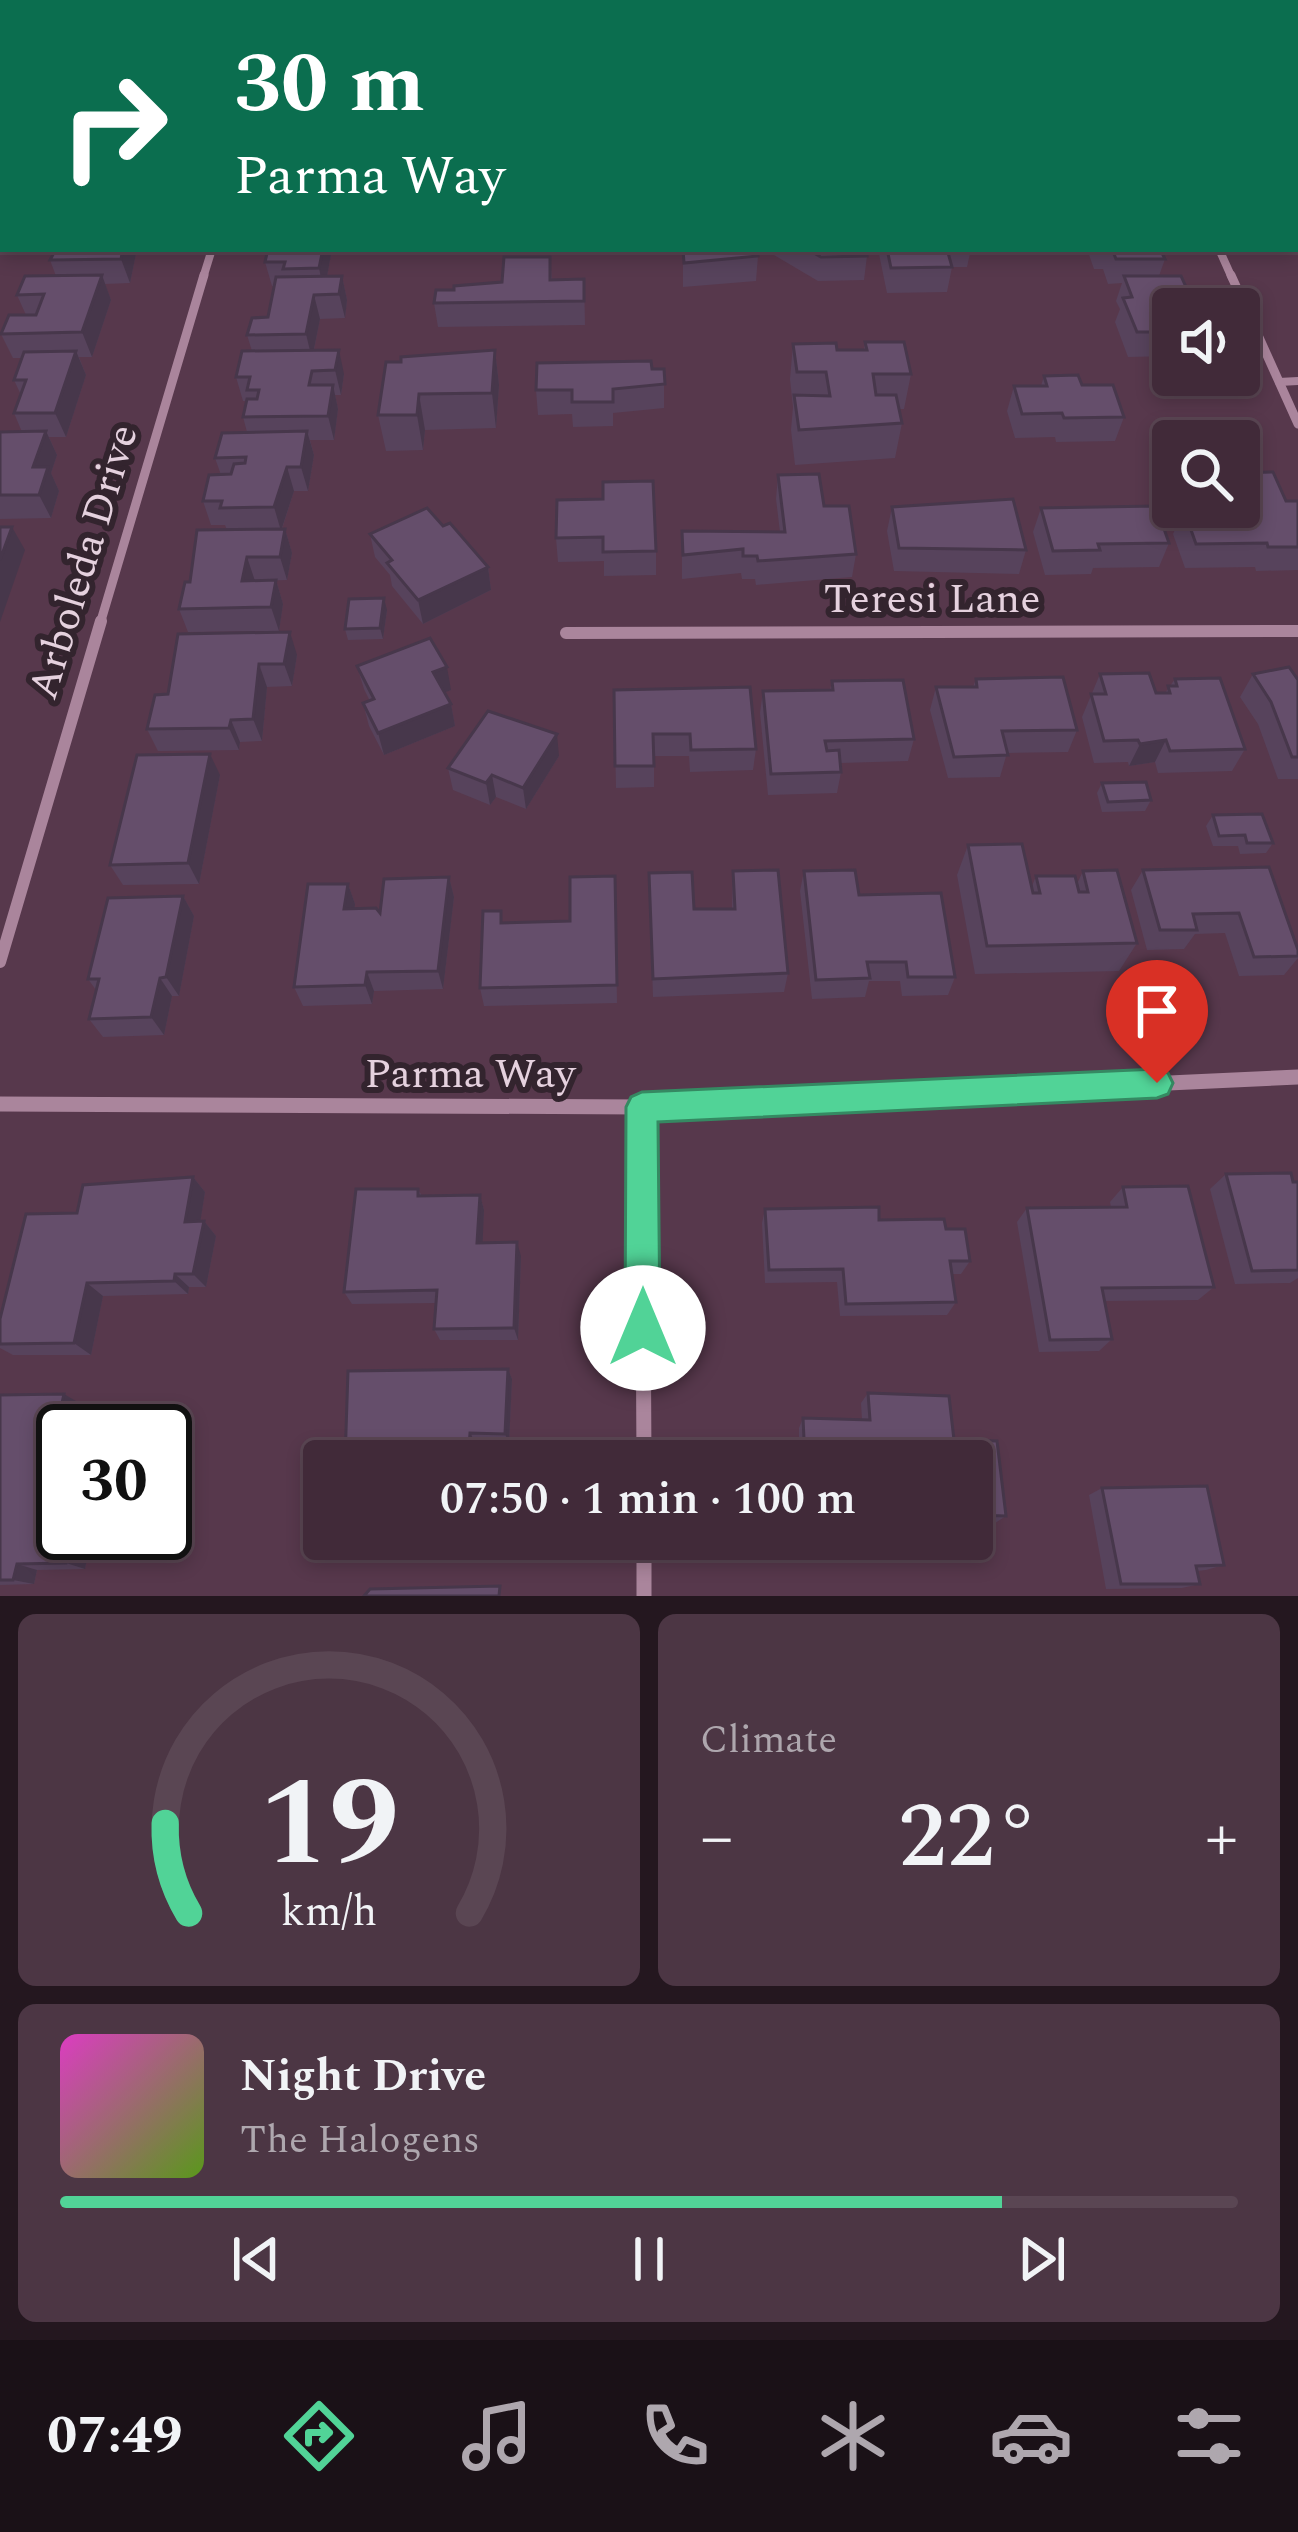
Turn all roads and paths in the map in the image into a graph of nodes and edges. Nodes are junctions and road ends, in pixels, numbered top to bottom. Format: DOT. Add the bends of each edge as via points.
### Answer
graph roads {
  1 [pos="211,252"];
  2 [pos="1220,252"];
  3 [pos="1298,381"];
  4 [pos="1279,382"];
  5 [pos="1298,424"];
  6 [pos="1298,631"];
  7 [pos="566,633"];
  8 [pos="0,962"];
  9 [pos="1298,1077"];
  10 [pos="0,1104"];
  11 [pos="642,1107"];
  12 [pos="644,1440"];
  13 [pos="644,1560"];
  14 [pos="644,1596"];
  1 -- 8 [label="street, Arboleda Drive"];
  2 -- 4 [label="street"];
  3 -- 4 [label="lane"];
  4 -- 5 [label="street"];
  6 -- 7 [label="street, Teresi Lane"];
  9 -- 11 [label="street, Parma Way"];
  10 -- 11 [label="street, Parma Way"];
  11 -- 12 [label="street"];
  13 -- 14 [label="street"];
}
